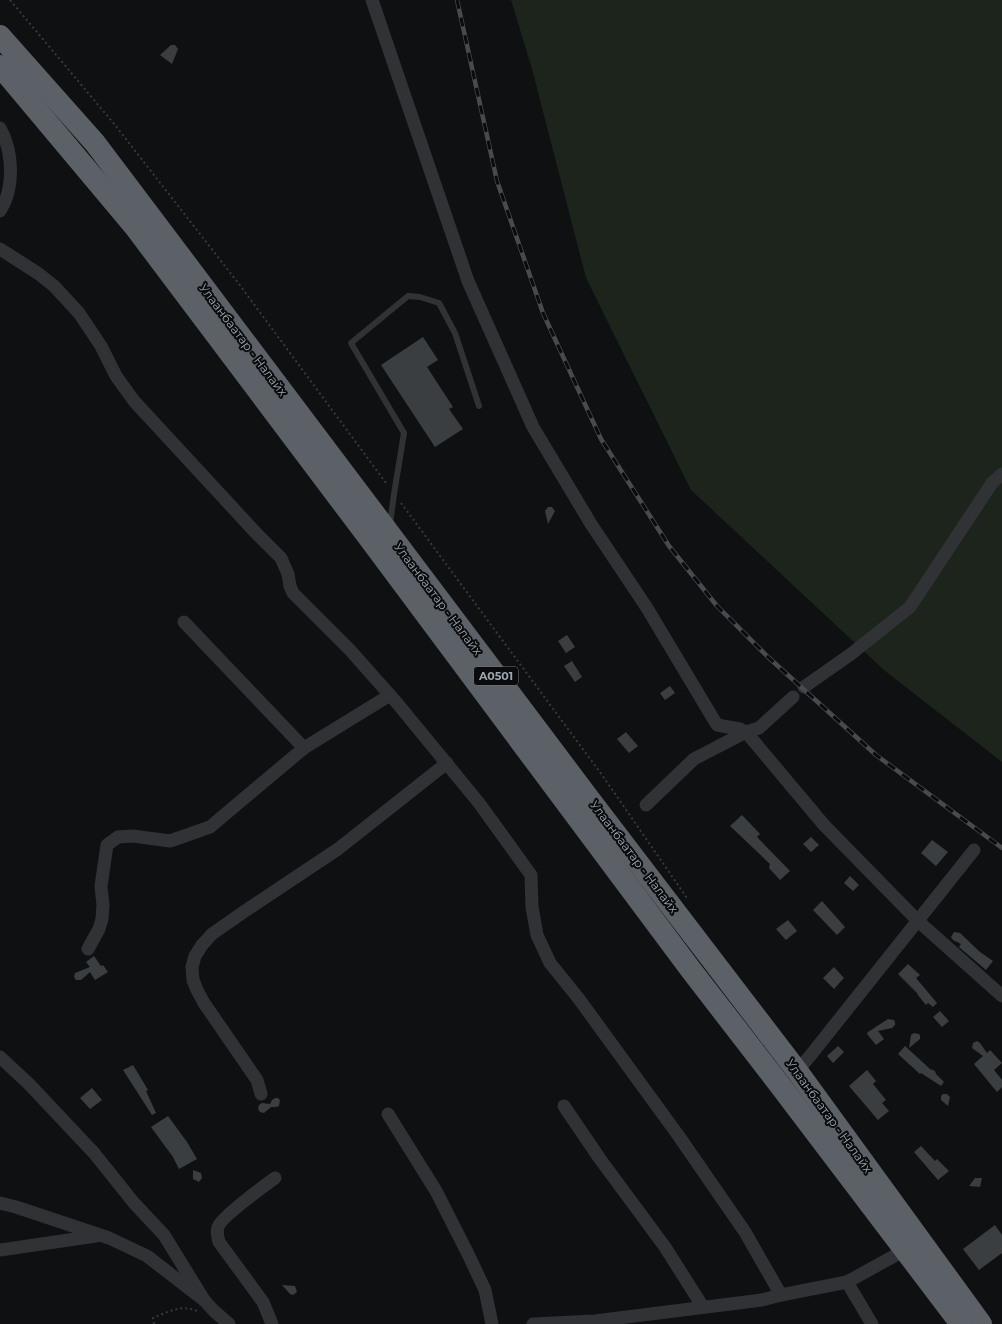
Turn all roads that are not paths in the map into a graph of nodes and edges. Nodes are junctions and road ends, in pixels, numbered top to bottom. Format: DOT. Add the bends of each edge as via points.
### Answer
graph roads {
  1 [pos="372,0"];
  2 [pos="0,36"];
  3 [pos="0,66"];
  4 [pos="0,128"];
  5 [pos="0,211"];
  6 [pos="0,249"];
  7 [pos="479,406"];
  8 [pos="1002,474"];
  9 [pos="389,534"];
  10 [pos="184,622"];
  11 [pos="804,687"];
  12 [pos="390,695"];
  13 [pos="793,697"];
  14 [pos="746,732"];
  15 [pos="304,748"];
  16 [pos="447,763"];
  17 [pos="646,805"];
  18 [pos="974,850"];
  19 [pos="918,921"];
  20 [pos="88,949"];
  21 [pos="1002,996"];
  22 [pos="0,1057"];
  23 [pos="797,1071"];
  24 [pos="261,1094"];
  25 [pos="564,1106"];
  26 [pos="388,1114"];
  27 [pos="275,1178"];
  28 [pos="0,1204"];
  29 [pos="100,1235"];
  30 [pos="0,1250"];
  31 [pos="905,1250"];
  32 [pos="847,1282"];
  33 [pos="781,1295"];
  34 [pos="204,1300"];
  35 [pos="703,1307"];
  36 [pos="594,1323"];
  37 [pos="229,1324"];
  38 [pos="272,1324"];
  39 [pos="492,1324"];
  40 [pos="533,1324"];
  41 [pos="872,1324"];
  42 [pos="961,1324"];
  43 [pos="981,1324"];
  1 -- 14 [label="street" via="468,282 533,427 718,725"];
  2 -- 9 [label="highway, Улаанбаатар - Налайх / A0501" via="95,143"];
  3 -- 31 [label="highway, Улаанбаатар - Налайх / A0501" via="135,227 691,970"];
  4 -- 5 [label="street" via="5,136 10,158 9,187"];
  6 -- 12 [label="street" via="54,286 79,313 101,346 116,376 134,401 282,558 293,593 350,650"];
  7 -- 9 [label="lane" via="455,333 438,303 408,296 351,343 404,433"];
  8 -- 11 [label="street" via="992,482 910,607"];
  9 -- 23 [label="highway, Улаанбаатар - Налайх / A0501"];
  10 -- 15 [label="street"];
  12 -- 15 [label="street"];
  12 -- 16 [label="street"];
  13 -- 14 [label="street" via="759,728"];
  14 -- 17 [label="street" via="694,759"];
  14 -- 19 [label="street" via="824,825"];
  15 -- 20 [label="street" via="210,827 170,841 133,836 118,837 106,845 101,886 102,919"];
  16 -- 24 [label="street" via="338,849 212,934 195,956 192,967 197,990 257,1080"];
  16 -- 33 [label="street" via="531,875 532,907 537,934 550,963 592,1017 727,1206"];
  18 -- 19 [label="street"];
  19 -- 21 [label="street"];
  19 -- 23 [label="street"];
  22 -- 34 [label="street" via="94,1153 134,1204 164,1235"];
  23 -- 43 [label="highway, Улаанбаатар - Налайх / A0501"];
  25 -- 35 [label="street" via="666,1247"];
  26 -- 39 [label="street" via="436,1191 469,1256 485,1290"];
  27 -- 38 [label="street" via="225,1218 216,1233 219,1242 263,1302"];
  28 -- 29 [label="street"];
  29 -- 30 [label="street"];
  29 -- 34 [label="street" via="147,1256"];
  31 -- 32 [label="street"];
  31 -- 42 [label="highway, Улаанбаатар - Налайх / A0501"];
  32 -- 33 [label="street"];
  32 -- 41 [label="street"];
  33 -- 35 [label="street" via="762,1300"];
  34 -- 37 [label="street"];
  35 -- 36 [label="street"];
  36 -- 40 [label="street"];
}
